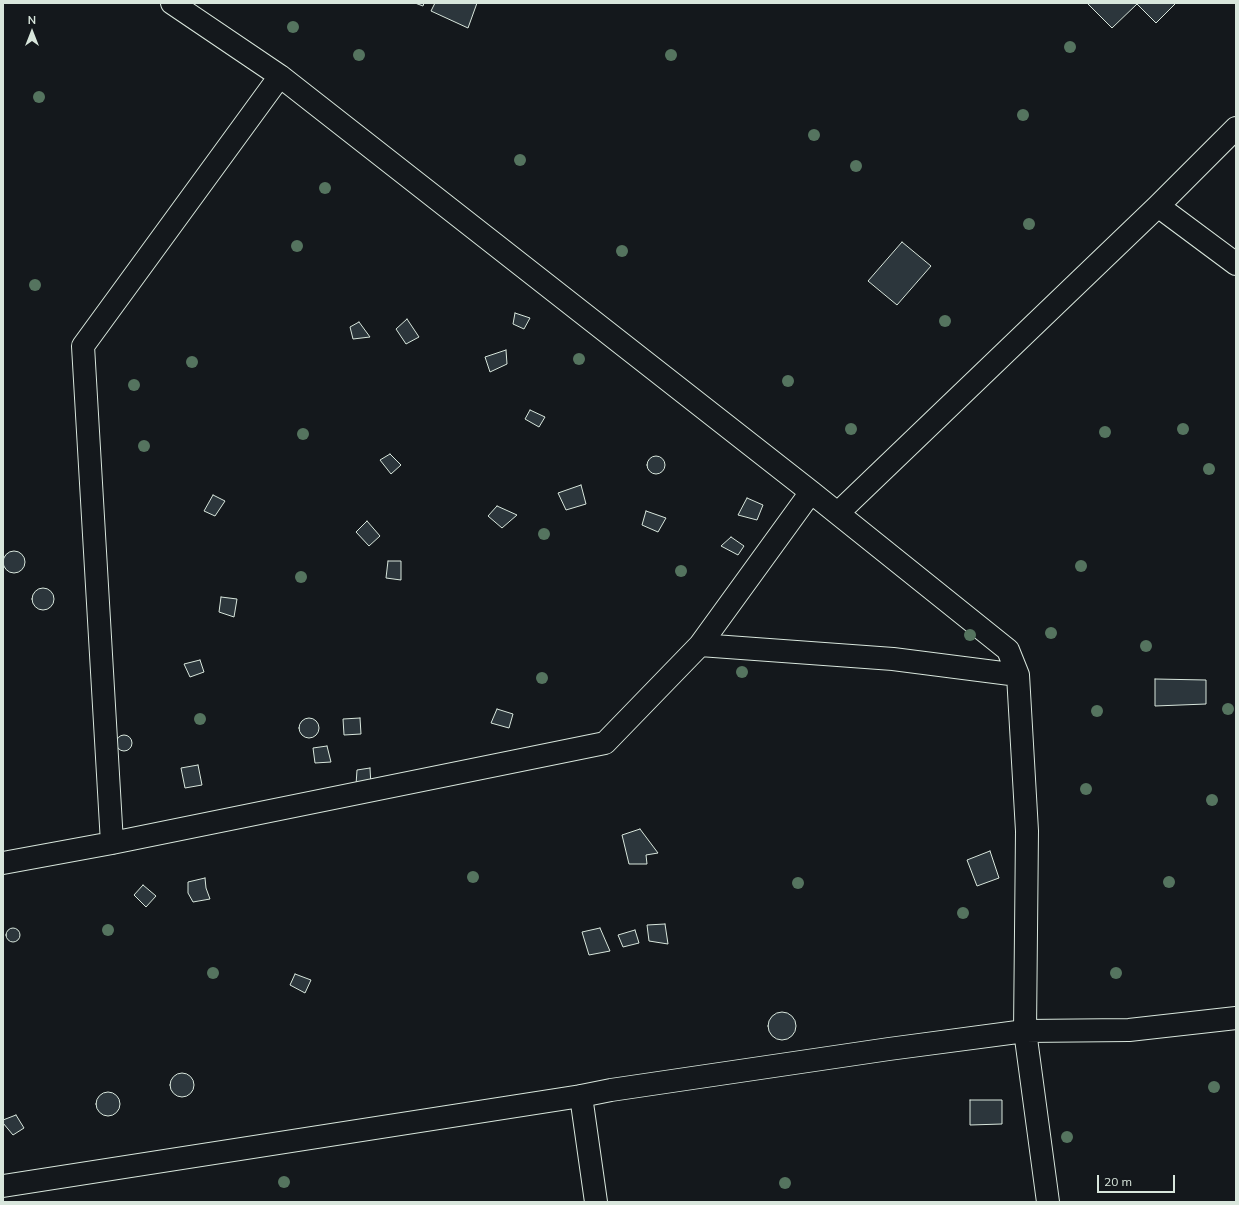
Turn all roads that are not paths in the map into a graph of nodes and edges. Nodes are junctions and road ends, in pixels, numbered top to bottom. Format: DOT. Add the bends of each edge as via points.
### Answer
graph roads {
  1 [pos="172,3"];
  2 [pos="280,76"];
  3 [pos="1236,128"];
  4 [pos="1158,206"];
  5 [pos="1236,264"];
  6 [pos="811,492"];
  7 [pos="838,513"];
  8 [pos="700,645"];
  9 [pos="1018,675"];
  10 [pos="112,843"];
  11 [pos="3,863"];
  12 [pos="1236,1018"];
  13 [pos="1025,1031"];
  14 [pos="581,1096"];
  15 [pos="3,1186"];
  16 [pos="596,1202"];
  17 [pos="1048,1202"];
  1 -- 2 [label="street"];
  2 -- 6 [label="street"];
  2 -- 10 [label="street" via="83,346"];
  3 -- 4 [label="street"];
  4 -- 5 [label="street"];
  4 -- 7 [label="street"];
  6 -- 7 [label="street"];
  6 -- 8 [label="street"];
  7 -- 9 [label="street" via="1008,650"];
  8 -- 9 [label="street" via="893,659"];
  8 -- 10 [label="street" via="605,743"];
  9 -- 13 [label="street" via="1027,831"];
  10 -- 11 [label="street"];
  12 -- 13 [label="street" via="1129,1030"];
  13 -- 14 [label="street"];
  13 -- 17 [label="street"];
  14 -- 15 [label="street"];
  14 -- 16 [label="street"];
}
